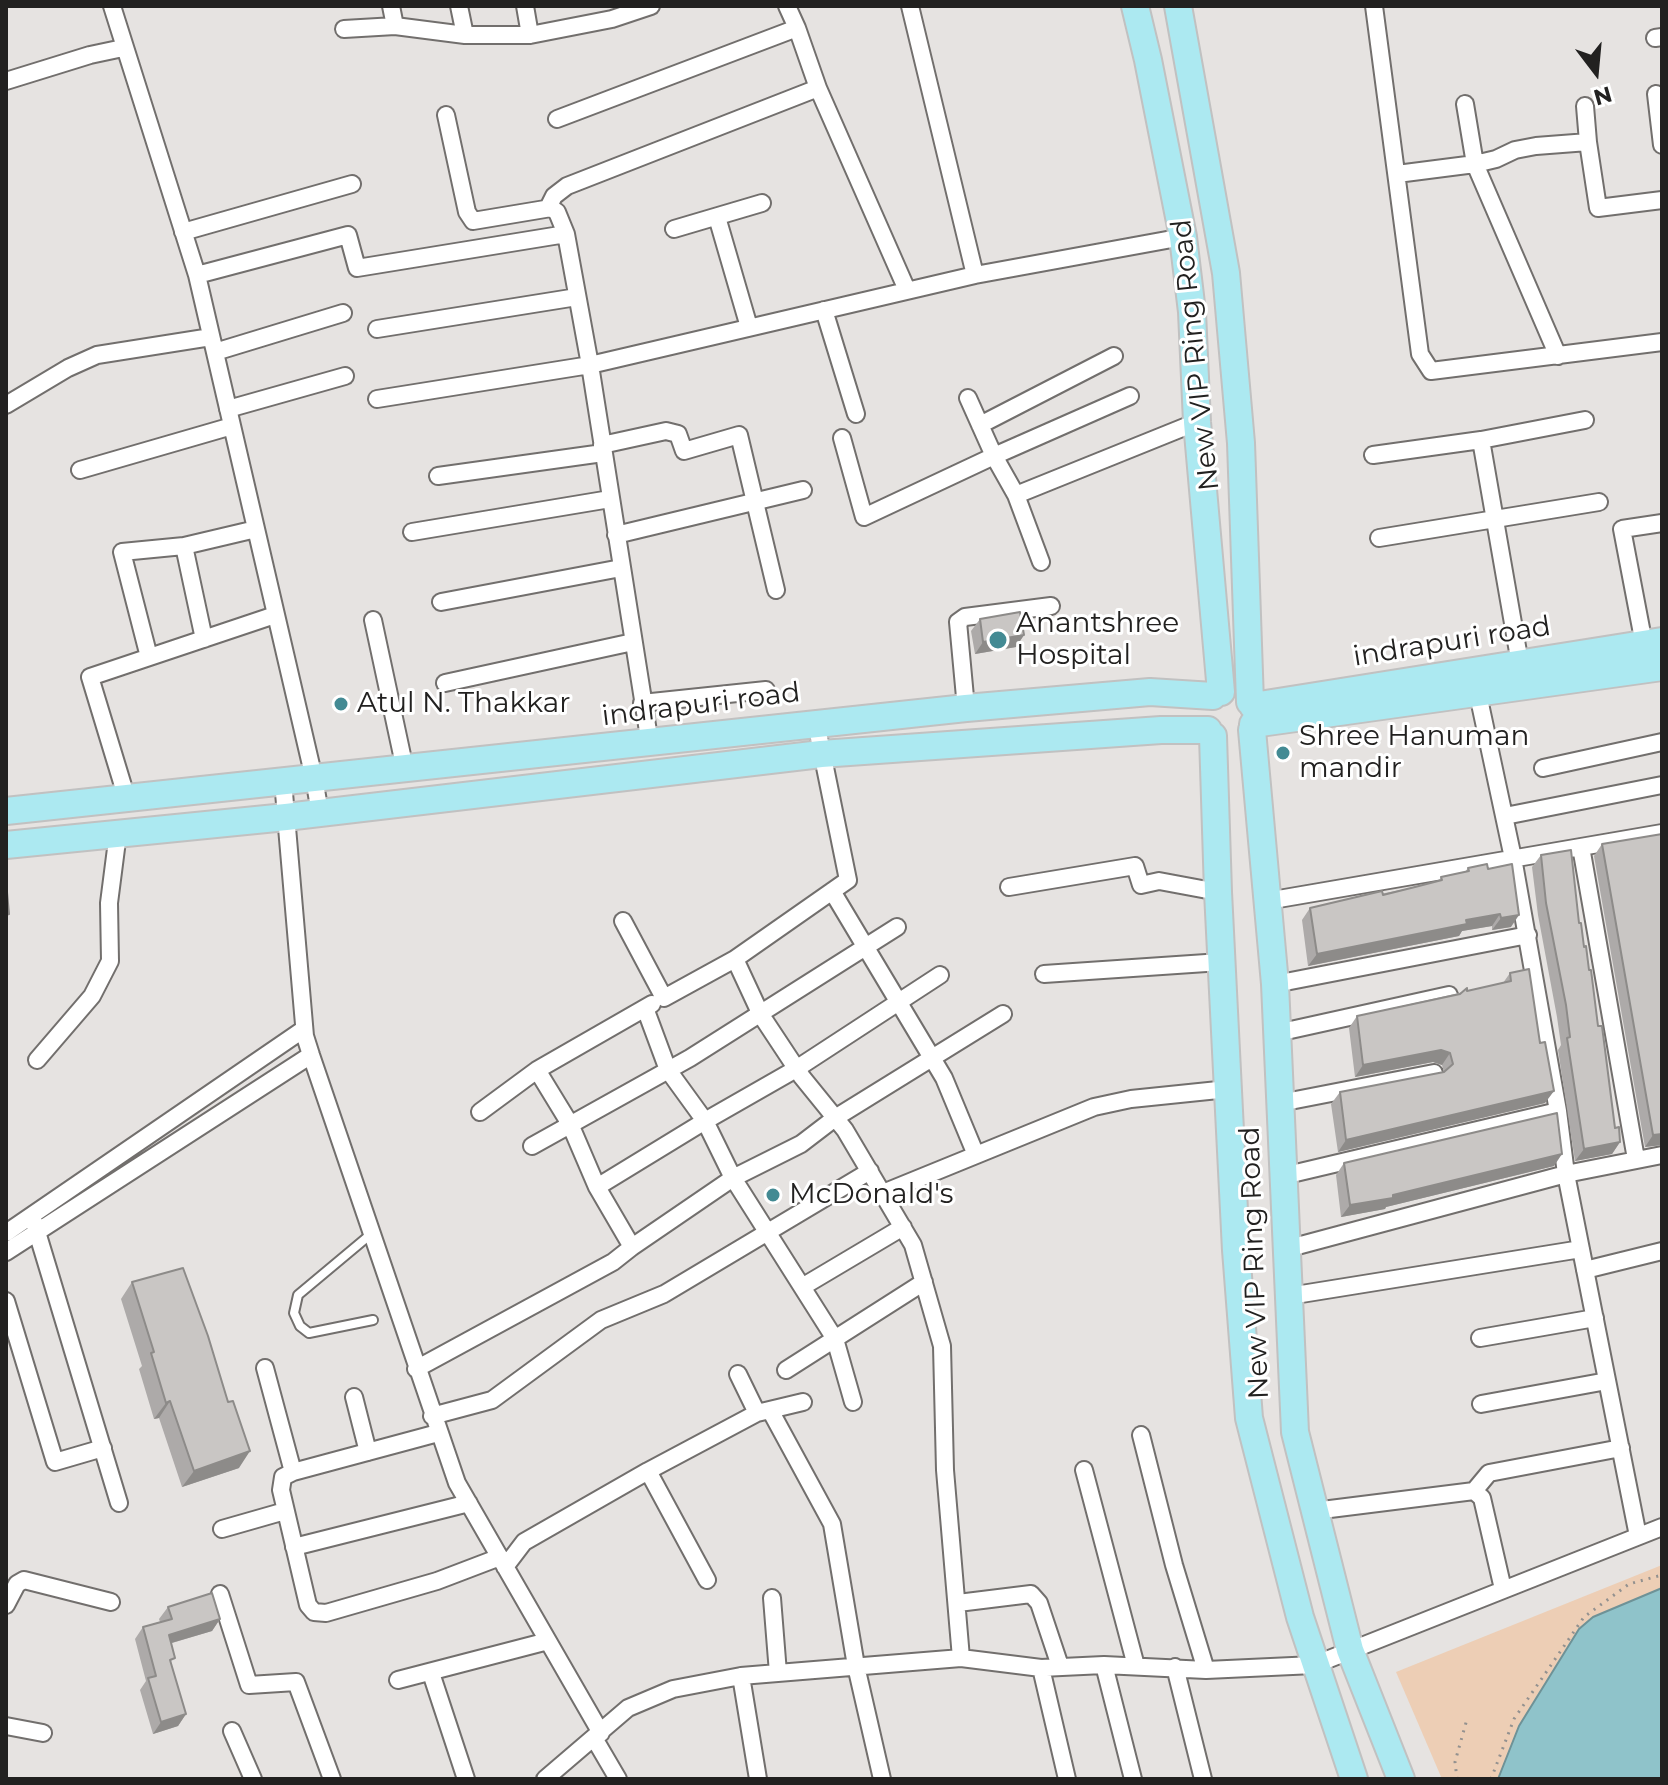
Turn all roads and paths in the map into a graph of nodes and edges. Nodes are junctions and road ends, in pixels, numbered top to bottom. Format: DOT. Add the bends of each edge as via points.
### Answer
graph roads {
  1 [pos="112,6"];
  2 [pos="391,6"];
  3 [pos="459,6"];
  4 [pos="525,6"];
  5 [pos="651,6"];
  6 [pos="787,6"];
  7 [pos="910,6"];
  8 [pos="1135,6"];
  9 [pos="1178,6"];
  10 [pos="1374,6"];
  11 [pos="610,12"];
  12 [pos="395,26"];
  13 [pos="797,28"];
  14 [pos="344,29"];
  15 [pos="465,35"];
  16 [pos="530,35"];
  17 [pos="123,48"];
  18 [pos="6,81"];
  19 [pos="818,88"];
  20 [pos="1656,94"];
  21 [pos="1465,104"];
  22 [pos="1585,106"];
  23 [pos="446,115"];
  24 [pos="557,119"];
  25 [pos="1588,142"];
  26 [pos="1662,145"];
  27 [pos="1475,164"];
  28 [pos="1397,174"];
  29 [pos="352,184"];
  30 [pos="1662,200"];
  31 [pos="762,203"];
  32 [pos="548,208"];
  33 [pos="717,217"];
  34 [pos="674,229"];
  35 [pos="183,232"];
  36 [pos="566,234"];
  37 [pos="1183,237"];
  38 [pos="197,275"];
  39 [pos="975,275"];
  40 [pos="907,290"];
  41 [pos="577,297"];
  42 [pos="824,310"];
  43 [pos="343,313"];
  44 [pos="749,327"];
  45 [pos="377,329"];
  46 [pos="1662,342"];
  47 [pos="213,345"];
  48 [pos="1114,356"];
  49 [pos="1558,356"];
  50 [pos="590,365"];
  51 [pos="345,376"];
  52 [pos="1130,396"];
  53 [pos="968,398"];
  54 [pos="377,399"];
  55 [pos="6,405"];
  56 [pos="856,414"];
  57 [pos="230,417"];
  58 [pos="1585,420"];
  59 [pos="1197,422"];
  60 [pos="980,425"];
  61 [pos="842,438"];
  62 [pos="1481,440"];
  63 [pos="603,449"];
  64 [pos="1373,455"];
  65 [pos="994,456"];
  66 [pos="80,470"];
  67 [pos="438,476"];
  68 [pos="803,490"];
  69 [pos="1016,495"];
  70 [pos="610,499"];
  71 [pos="756,501"];
  72 [pos="1599,502"];
  73 [pos="1494,520"];
  74 [pos="1662,523"];
  75 [pos="256,529"];
  76 [pos="412,532"];
  77 [pos="616,535"];
  78 [pos="1379,538"];
  79 [pos="184,546"];
  80 [pos="1041,562"];
  81 [pos="621,568"];
  82 [pos="776,590"];
  83 [pos="441,602"];
  84 [pos="1051,606"];
  85 [pos="275,615"];
  86 [pos="373,620"];
  87 [pos="204,639"];
  88 [pos="633,642"];
  89 [pos="1653,643"];
  90 [pos="149,657"];
  91 [pos="1662,667"];
  92 [pos="1522,675"];
  93 [pos="1476,682"];
  94 [pos="445,683"];
  95 [pos="766,690"];
  96 [pos="1217,694"];
  97 [pos="642,703"];
  98 [pos="966,708"];
  99 [pos="1252,715"];
  100 [pos="816,723"];
  101 [pos="1210,733"];
  102 [pos="1662,742"];
  103 [pos="650,744"];
  104 [pos="821,754"];
  105 [pos="1543,768"];
  106 [pos="405,769"];
  107 [pos="314,778"];
  108 [pos="283,781"];
  109 [pos="1662,785"];
  110 [pos="127,799"];
  111 [pos="6,811"];
  112 [pos="320,813"];
  113 [pos="1505,816"];
  114 [pos="286,817"];
  115 [pos="118,833"];
  116 [pos="1662,833"];
  117 [pos="6,845"];
  118 [pos="1581,847"];
  119 [pos="1513,858"];
  120 [pos="1009,887"];
  121 [pos="832,891"];
  122 [pos="1218,892"];
  123 [pos="1267,901"];
  124 [pos="623,921"];
  125 [pos="897,927"];
  126 [pos="1528,935"];
  127 [pos="865,947"];
  128 [pos="735,959"];
  129 [pos="1221,962"];
  130 [pos="1044,974"];
  131 [pos="940,975"];
  132 [pos="1275,984"];
  133 [pos="1449,995"];
  134 [pos="664,998"];
  135 [pos="899,1002"];
  136 [pos="645,1008"];
  137 [pos="1003,1014"];
  138 [pos="761,1015"];
  139 [pos="304,1029"];
  140 [pos="1277,1033"];
  141 [pos="311,1055"];
  142 [pos="932,1057"];
  143 [pos="37,1060"];
  144 [pos="796,1069"];
  145 [pos="537,1070"];
  146 [pos="668,1070"];
  147 [pos="1434,1073"];
  148 [pos="1228,1089"];
  149 [pos="1280,1103"];
  150 [pos="1558,1111"];
  151 [pos="480,1112"];
  152 [pos="835,1118"];
  153 [pos="705,1121"];
  154 [pos="570,1124"];
  155 [pos="532,1146"];
  156 [pos="976,1155"];
  157 [pos="1662,1155"];
  158 [pos="1636,1159"];
  159 [pos="870,1171"];
  160 [pos="1566,1174"];
  161 [pos="1283,1176"];
  162 [pos="733,1178"];
  163 [pos="597,1187"];
  164 [pos="883,1193"];
  165 [pos="34,1223"];
  166 [pos="903,1227"];
  167 [pos="768,1232"];
  168 [pos="6,1233"];
  169 [pos="371,1234"];
  170 [pos="632,1247"];
  171 [pos="1286,1249"];
  172 [pos="1581,1249"];
  173 [pos="1662,1251"];
  174 [pos="6,1252"];
  175 [pos="1585,1270"];
  176 [pos="924,1282"];
  177 [pos="802,1287"];
  178 [pos="1289,1296"];
  179 [pos="6,1301"];
  180 [pos="1595,1318"];
  181 [pos="373,1320"];
  182 [pos="1480,1338"];
  183 [pos="835,1339"];
  184 [pos="265,1368"];
  185 [pos="416,1369"];
  186 [pos="786,1370"];
  187 [pos="738,1374"];
  188 [pos="1607,1381"];
  189 [pos="354,1397"];
  190 [pos="803,1402"];
  191 [pos="853,1402"];
  192 [pos="1481,1404"];
  193 [pos="763,1411"];
  194 [pos="432,1416"];
  195 [pos="438,1433"];
  196 [pos="1141,1435"];
  197 [pos="103,1448"];
  198 [pos="1621,1448"];
  199 [pos="368,1452"];
  200 [pos="1084,1470"];
  201 [pos="648,1471"];
  202 [pos="293,1472"];
  203 [pos="1474,1491"];
  204 [pos="119,1503"];
  205 [pos="469,1503"];
  206 [pos="285,1511"];
  207 [pos="1314,1511"];
  208 [pos="1662,1527"];
  209 [pos="222,1529"];
  210 [pos="1638,1536"];
  211 [pos="294,1547"];
  212 [pos="502,1562"];
  213 [pos="1662,1575"];
  214 [pos="707,1580"];
  215 [pos="1503,1589"];
  216 [pos="220,1594"];
  217 [pos="772,1598"];
  218 [pos="111,1602"];
  219 [pos="958,1603"];
  220 [pos="6,1605"];
  221 [pos="548,1641"];
  222 [pos="1350,1650"];
  223 [pos="961,1658"];
  224 [pos="1104,1665"];
  225 [pos="1314,1665"];
  226 [pos="856,1666"];
  227 [pos="1060,1666"];
  228 [pos="1136,1666"];
  229 [pos="1175,1667"];
  230 [pos="1041,1668"];
  231 [pos="1206,1670"];
  232 [pos="431,1673"];
  233 [pos="778,1673"];
  234 [pos="741,1676"];
  235 [pos="398,1680"];
  236 [pos="1467,1719"];
  237 [pos="6,1726"];
  238 [pos="232,1731"];
  239 [pos="43,1733"];
  240 [pos="598,1736"];
  241 [pos="253,1779"];
  242 [pos="332,1779"];
  243 [pos="466,1779"];
  244 [pos="545,1779"];
  245 [pos="618,1779"];
  246 [pos="758,1779"];
  247 [pos="882,1779"];
  248 [pos="1067,1779"];
  249 [pos="1133,1779"];
  250 [pos="1203,1779"];
  251 [pos="1354,1779"];
  252 [pos="1401,1779"];
  253 [pos="1457,1779"];
  254 [pos="1491,1779"];
  1 -- 17 [label="street"];
  2 -- 12 [label="street"];
  3 -- 15 [label="street"];
  4 -- 16 [label="street"];
  5 -- 11 [label="street"];
  6 -- 13 [label="street"];
  7 -- 39 [label="street"];
  8 -- 37 [label="main road, New VIP Ring Road"];
  9 -- 99 [label="main road, New VIP Ring Road" via="1226,273 1241,443"];
  10 -- 28 [label="street"];
  11 -- 16 [label="street"];
  12 -- 14 [label="street"];
  12 -- 15 [label="street"];
  13 -- 19 [label="street"];
  13 -- 24 [label="street"];
  15 -- 16 [label="street"];
  17 -- 18 [label="street"];
  17 -- 35 [label="street"];
  19 -- 32 [label="street" via="567,186"];
  19 -- 40 [label="street"];
  20 -- 26 [label="street"];
  21 -- 27 [label="street"];
  22 -- 25 [label="street"];
  23 -- 32 [label="street" via="473,221"];
  25 -- 27 [label="street" via="1515,150"];
  25 -- 30 [label="street" via="1598,208"];
  27 -- 28 [label="street"];
  27 -- 49 [label="street"];
  28 -- 49 [label="street" via="1420,354 1431,371"];
  29 -- 35 [label="street"];
  31 -- 33 [label="street"];
  32 -- 36 [label="street" via="557,212"];
  33 -- 34 [label="street"];
  33 -- 44 [label="street"];
  35 -- 38 [label="street"];
  36 -- 38 [label="street" via="357,268 348,235"];
  36 -- 41 [label="street"];
  37 -- 39 [label="street"];
  37 -- 59 [label="main road, New VIP Ring Road"];
  38 -- 47 [label="street"];
  39 -- 40 [label="street"];
  40 -- 42 [label="street"];
  41 -- 45 [label="street"];
  41 -- 50 [label="street"];
  42 -- 44 [label="street"];
  42 -- 56 [label="street"];
  43 -- 47 [label="street"];
  44 -- 50 [label="street"];
  46 -- 49 [label="street"];
  47 -- 55 [label="street" via="97,355"];
  47 -- 57 [label="street"];
  48 -- 60 [label="street"];
  50 -- 54 [label="street"];
  50 -- 63 [label="street"];
  51 -- 57 [label="street"];
  52 -- 65 [label="street"];
  53 -- 60 [label="street"];
  57 -- 66 [label="street"];
  57 -- 75 [label="street"];
  58 -- 62 [label="street"];
  59 -- 69 [label="street"];
  59 -- 96 [label="main road, New VIP Ring Road"];
  60 -- 65 [label="street"];
  61 -- 65 [label="street" via="864,517"];
  62 -- 64 [label="street"];
  62 -- 73 [label="street"];
  63 -- 67 [label="street"];
  63 -- 70 [label="street"];
  63 -- 71 [label="street" via="666,431 678,434 684,451 739,435"];
  65 -- 69 [label="street"];
  68 -- 71 [label="street"];
  69 -- 80 [label="street"];
  70 -- 76 [label="street"];
  70 -- 77 [label="street"];
  71 -- 77 [label="street"];
  71 -- 82 [label="street"];
  72 -- 73 [label="street"];
  73 -- 78 [label="street"];
  73 -- 92 [label="street"];
  74 -- 89 [label="street" via="1622,529"];
  75 -- 79 [label="street"];
  75 -- 85 [label="street"];
  77 -- 81 [label="street"];
  79 -- 87 [label="street"];
  79 -- 90 [label="street" via="122,552"];
  81 -- 83 [label="street"];
  81 -- 88 [label="street"];
  84 -- 98 [label="street" via="961,619 957,627"];
  85 -- 87 [label="street"];
  85 -- 107 [label="street"];
  86 -- 106 [label="street"];
  87 -- 90 [label="street"];
  88 -- 94 [label="street"];
  88 -- 97 [label="street"];
  89 -- 92 [label="main road, indrapuri road"];
  90 -- 110 [label="street" via="90,677"];
  91 -- 92 [label="main road, indrapuri road"];
  92 -- 93 [label="main road, indrapuri road"];
  93 -- 99 [label="main road, indrapuri road"];
  93 -- 113 [label="street"];
  95 -- 97 [label="street"];
  96 -- 98 [label="main road, indrapuri road" via="1150,692"];
  96 -- 99 [label="main road" via="1241,693"];
  96 -- 101 [label="main road" via="1203,715"];
  97 -- 103 [label="street"];
  98 -- 100 [label="main road, indrapuri road"];
  99 -- 101 [label="main road" via="1237,741"];
  99 -- 123 [label="main road, New VIP Ring Road"];
  100 -- 103 [label="main road, indrapuri road"];
  100 -- 104 [label="street"];
  101 -- 104 [label="main road" via="1161,730"];
  101 -- 122 [label="main road, New VIP Ring Road"];
  102 -- 105 [label="street"];
  103 -- 106 [label="main road, indrapuri road"];
  104 -- 112 [label="main road"];
  104 -- 121 [label="street" via="848,876"];
  106 -- 107 [label="main road, indrapuri road"];
  107 -- 108 [label="main road, indrapuri road"];
  107 -- 112 [label="street"];
  108 -- 110 [label="main road, indrapuri road"];
  108 -- 114 [label="street"];
  109 -- 113 [label="street"];
  110 -- 111 [label="main road, indrapuri road"];
  112 -- 114 [label="main road"];
  113 -- 119 [label="street"];
  114 -- 115 [label="main road"];
  114 -- 139 [label="street"];
  115 -- 117 [label="main road"];
  115 -- 143 [label="street" via="109,903 110,961 92,996"];
  116 -- 118 [label="street"];
  118 -- 119 [label="street"];
  118 -- 158 [label="street"];
  119 -- 123 [label="street"];
  119 -- 126 [label="street"];
  120 -- 122 [label="street" via="1135,866 1141,885 1159,881"];
  121 -- 127 [label="street"];
  121 -- 128 [label="street"];
  122 -- 129 [label="main road, New VIP Ring Road"];
  123 -- 132 [label="main road, New VIP Ring Road"];
  124 -- 134 [label="street"];
  125 -- 127 [label="street"];
  126 -- 132 [label="street"];
  126 -- 150 [label="street"];
  127 -- 135 [label="street"];
  127 -- 138 [label="street"];
  128 -- 134 [label="street"];
  128 -- 138 [label="street"];
  129 -- 130 [label="street"];
  129 -- 148 [label="main road, New VIP Ring Road"];
  131 -- 135 [label="street"];
  132 -- 140 [label="main road, New VIP Ring Road"];
  133 -- 140 [label="street"];
  134 -- 136 [label="street"];
  135 -- 142 [label="street"];
  135 -- 144 [label="street"];
  136 -- 145 [label="street"];
  136 -- 146 [label="street"];
  137 -- 142 [label="street"];
  138 -- 144 [label="street"];
  138 -- 146 [label="street"];
  139 -- 141 [label="street"];
  139 -- 165 [label="street"];
  140 -- 149 [label="main road, New VIP Ring Road"];
  141 -- 165 [label="street"];
  141 -- 169 [label="street"];
  142 -- 152 [label="street"];
  142 -- 156 [label="street"];
  144 -- 152 [label="street"];
  144 -- 153 [label="street"];
  145 -- 151 [label="street"];
  145 -- 154 [label="street"];
  146 -- 153 [label="street"];
  146 -- 154 [label="street"];
  147 -- 149 [label="street"];
  148 -- 156 [label="street" via="1111,1102"];
  148 -- 225 [label="main road, New VIP Ring Road" via="1249,1418"];
  149 -- 161 [label="main road, New VIP Ring Road"];
  150 -- 160 [label="street"];
  150 -- 161 [label="street"];
  152 -- 159 [label="street"];
  152 -- 162 [label="street" via="801,1144"];
  153 -- 162 [label="street"];
  153 -- 163 [label="street"];
  154 -- 155 [label="street"];
  154 -- 163 [label="street"];
  156 -- 164 [label="street"];
  157 -- 158 [label="street"];
  158 -- 160 [label="street"];
  159 -- 164 [label="street"];
  159 -- 167 [label="street"];
  160 -- 171 [label="street"];
  160 -- 172 [label="street"];
  161 -- 171 [label="main road, New VIP Ring Road"];
  162 -- 167 [label="street"];
  162 -- 170 [label="street"];
  163 -- 170 [label="street"];
  164 -- 166 [label="street"];
  165 -- 168 [label="street"];
  165 -- 174 [label="street"];
  165 -- 197 [label="street"];
  166 -- 176 [label="street"];
  166 -- 177 [label="street"];
  167 -- 177 [label="street"];
  167 -- 194 [label="street" via="664,1294 601,1320 492,1400"];
  169 -- 181 [label="lane" via="298,1295 294,1313 309,1333"];
  169 -- 185 [label="street"];
  170 -- 185 [label="street"];
  171 -- 178 [label="main road, New VIP Ring Road"];
  172 -- 175 [label="street"];
  172 -- 178 [label="street"];
  173 -- 175 [label="street"];
  175 -- 180 [label="street"];
  176 -- 183 [label="street"];
  176 -- 219 [label="street" via="942,1346 945,1470"];
  177 -- 183 [label="street"];
  178 -- 207 [label="main road, New VIP Ring Road" via="1295,1432"];
  179 -- 197 [label="street" via="55,1462"];
  180 -- 182 [label="street"];
  180 -- 188 [label="street"];
  183 -- 186 [label="street"];
  183 -- 191 [label="street"];
  184 -- 202 [label="street"];
  185 -- 194 [label="street"];
  187 -- 193 [label="street"];
  188 -- 192 [label="street"];
  188 -- 198 [label="street"];
  189 -- 199 [label="street"];
  190 -- 193 [label="street"];
  193 -- 201 [label="street"];
  193 -- 226 [label="street" via="832,1524"];
  194 -- 195 [label="street"];
  195 -- 199 [label="street"];
  195 -- 205 [label="street"];
  196 -- 231 [label="street"];
  197 -- 204 [label="street"];
  198 -- 203 [label="street" via="1489,1473"];
  198 -- 210 [label="street"];
  199 -- 202 [label="street"];
  200 -- 228 [label="street"];
  201 -- 212 [label="street" via="524,1542"];
  201 -- 214 [label="street"];
  202 -- 206 [label="street" via="283,1477"];
  203 -- 207 [label="street"];
  203 -- 215 [label="street" via="1482,1498"];
  205 -- 211 [label="street"];
  205 -- 212 [label="street"];
  206 -- 209 [label="street"];
  206 -- 211 [label="street"];
  207 -- 222 [label="main road, New VIP Ring Road"];
  208 -- 210 [label="street"];
  210 -- 215 [label="street"];
  211 -- 212 [label="street" via="308,1605 326,1613"];
  212 -- 221 [label="street"];
  213 -- 254 [label="path" via="1629,1584 1584,1617 1514,1719"];
  215 -- 222 [label="street"];
  216 -- 242 [label="street" via="249,1685 296,1682"];
  217 -- 233 [label="street"];
  218 -- 220 [label="street" via="24,1580"];
  219 -- 223 [label="street"];
  219 -- 227 [label="street" via="1031,1594 1039,1603"];
  221 -- 232 [label="street"];
  221 -- 240 [label="street"];
  222 -- 225 [label="street"];
  222 -- 252 [label="main road, New VIP Ring Road"];
  223 -- 226 [label="street"];
  223 -- 230 [label="street"];
  224 -- 227 [label="street"];
  224 -- 228 [label="street"];
  224 -- 249 [label="street"];
  225 -- 231 [label="street"];
  225 -- 251 [label="main road, New VIP Ring Road"];
  226 -- 233 [label="street"];
  226 -- 247 [label="street"];
  227 -- 230 [label="street"];
  228 -- 229 [label="street"];
  229 -- 231 [label="street"];
  229 -- 250 [label="street"];
  230 -- 248 [label="street"];
  232 -- 235 [label="street"];
  232 -- 243 [label="street"];
  233 -- 234 [label="street"];
  234 -- 240 [label="street" via="673,1689 628,1708"];
  234 -- 246 [label="street"];
  236 -- 253 [label="path" via="1455,1762"];
  237 -- 239 [label="street"];
  238 -- 241 [label="street"];
  240 -- 244 [label="street"];
  240 -- 245 [label="street"];
}
